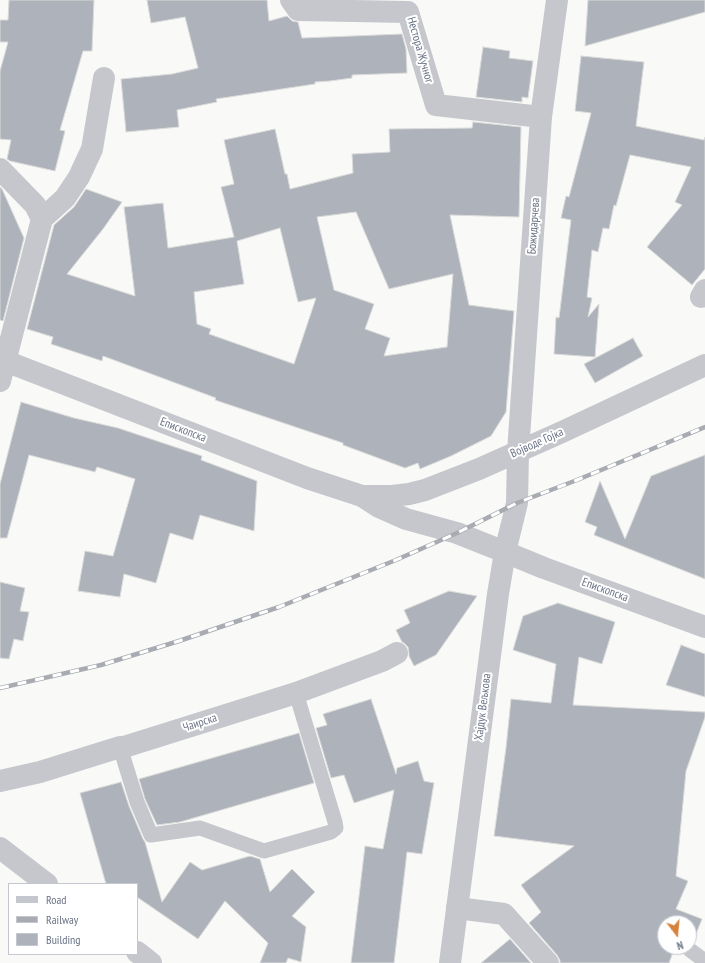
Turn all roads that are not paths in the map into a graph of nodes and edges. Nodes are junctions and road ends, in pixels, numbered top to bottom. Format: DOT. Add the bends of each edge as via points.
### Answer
graph roads {
  1 [pos="291,0"];
  2 [pos="557,0"];
  3 [pos="104,78"];
  4 [pos="541,117"];
  5 [pos="0,169"];
  6 [pos="42,219"];
  7 [pos="705,365"];
  8 [pos="2,367"];
  9 [pos="518,452"];
  10 [pos="362,496"];
  11 [pos="505,552"];
  12 [pos="705,626"];
  13 [pos="397,653"];
  14 [pos="296,693"];
  15 [pos="120,747"];
  16 [pos="0,782"];
  17 [pos="0,848"];
  18 [pos="46,883"];
  19 [pos="457,908"];
  20 [pos="138,953"];
  21 [pos="697,955"];
  22 [pos="705,961"];
  23 [pos="151,963"];
  24 [pos="450,963"];
  25 [pos="548,963"];
  1 -- 4 [label="street, Нестора Жучног" via="298,10 408,12 436,105"];
  2 -- 4 [label="street, Божидарчева"];
  3 -- 6 [label="street" via="92,149 79,177 65,198"];
  4 -- 9 [label="street, Божидарчева"];
  5 -- 6 [label="street" via="35,205"];
  6 -- 8 [label="street, Епископска"];
  7 -- 9 [label="street, Војводе Гојка"];
  8 -- 10 [label="street, Епископска"];
  9 -- 10 [label="street, Војводе Гојка" via="425,490 392,496"];
  9 -- 11 [label="street, Хајдук Вељкова" via="517,503"];
  10 -- 11 [label="street, Епископска" via="406,519 457,533"];
  11 -- 12 [label="street, Епископска"];
  11 -- 19 [label="street, Хајдук Вељкова"];
  13 -- 14 [label="street, Чаирска"];
  14 -- 15 [label="street, Чаирска"];
  14 -- 15 [label="lane" via="335,822 336,828 331,832 264,851 200,828 151,835 137,802"];
  15 -- 16 [label="street, Чаирска"];
  17 -- 18 [label="street"];
  19 -- 24 [label="street, Хајдук Вељкова"];
  19 -- 25 [label="street" via="504,914"];
  20 -- 23 [label="street"];
  21 -- 22 [label="lane"];
}
